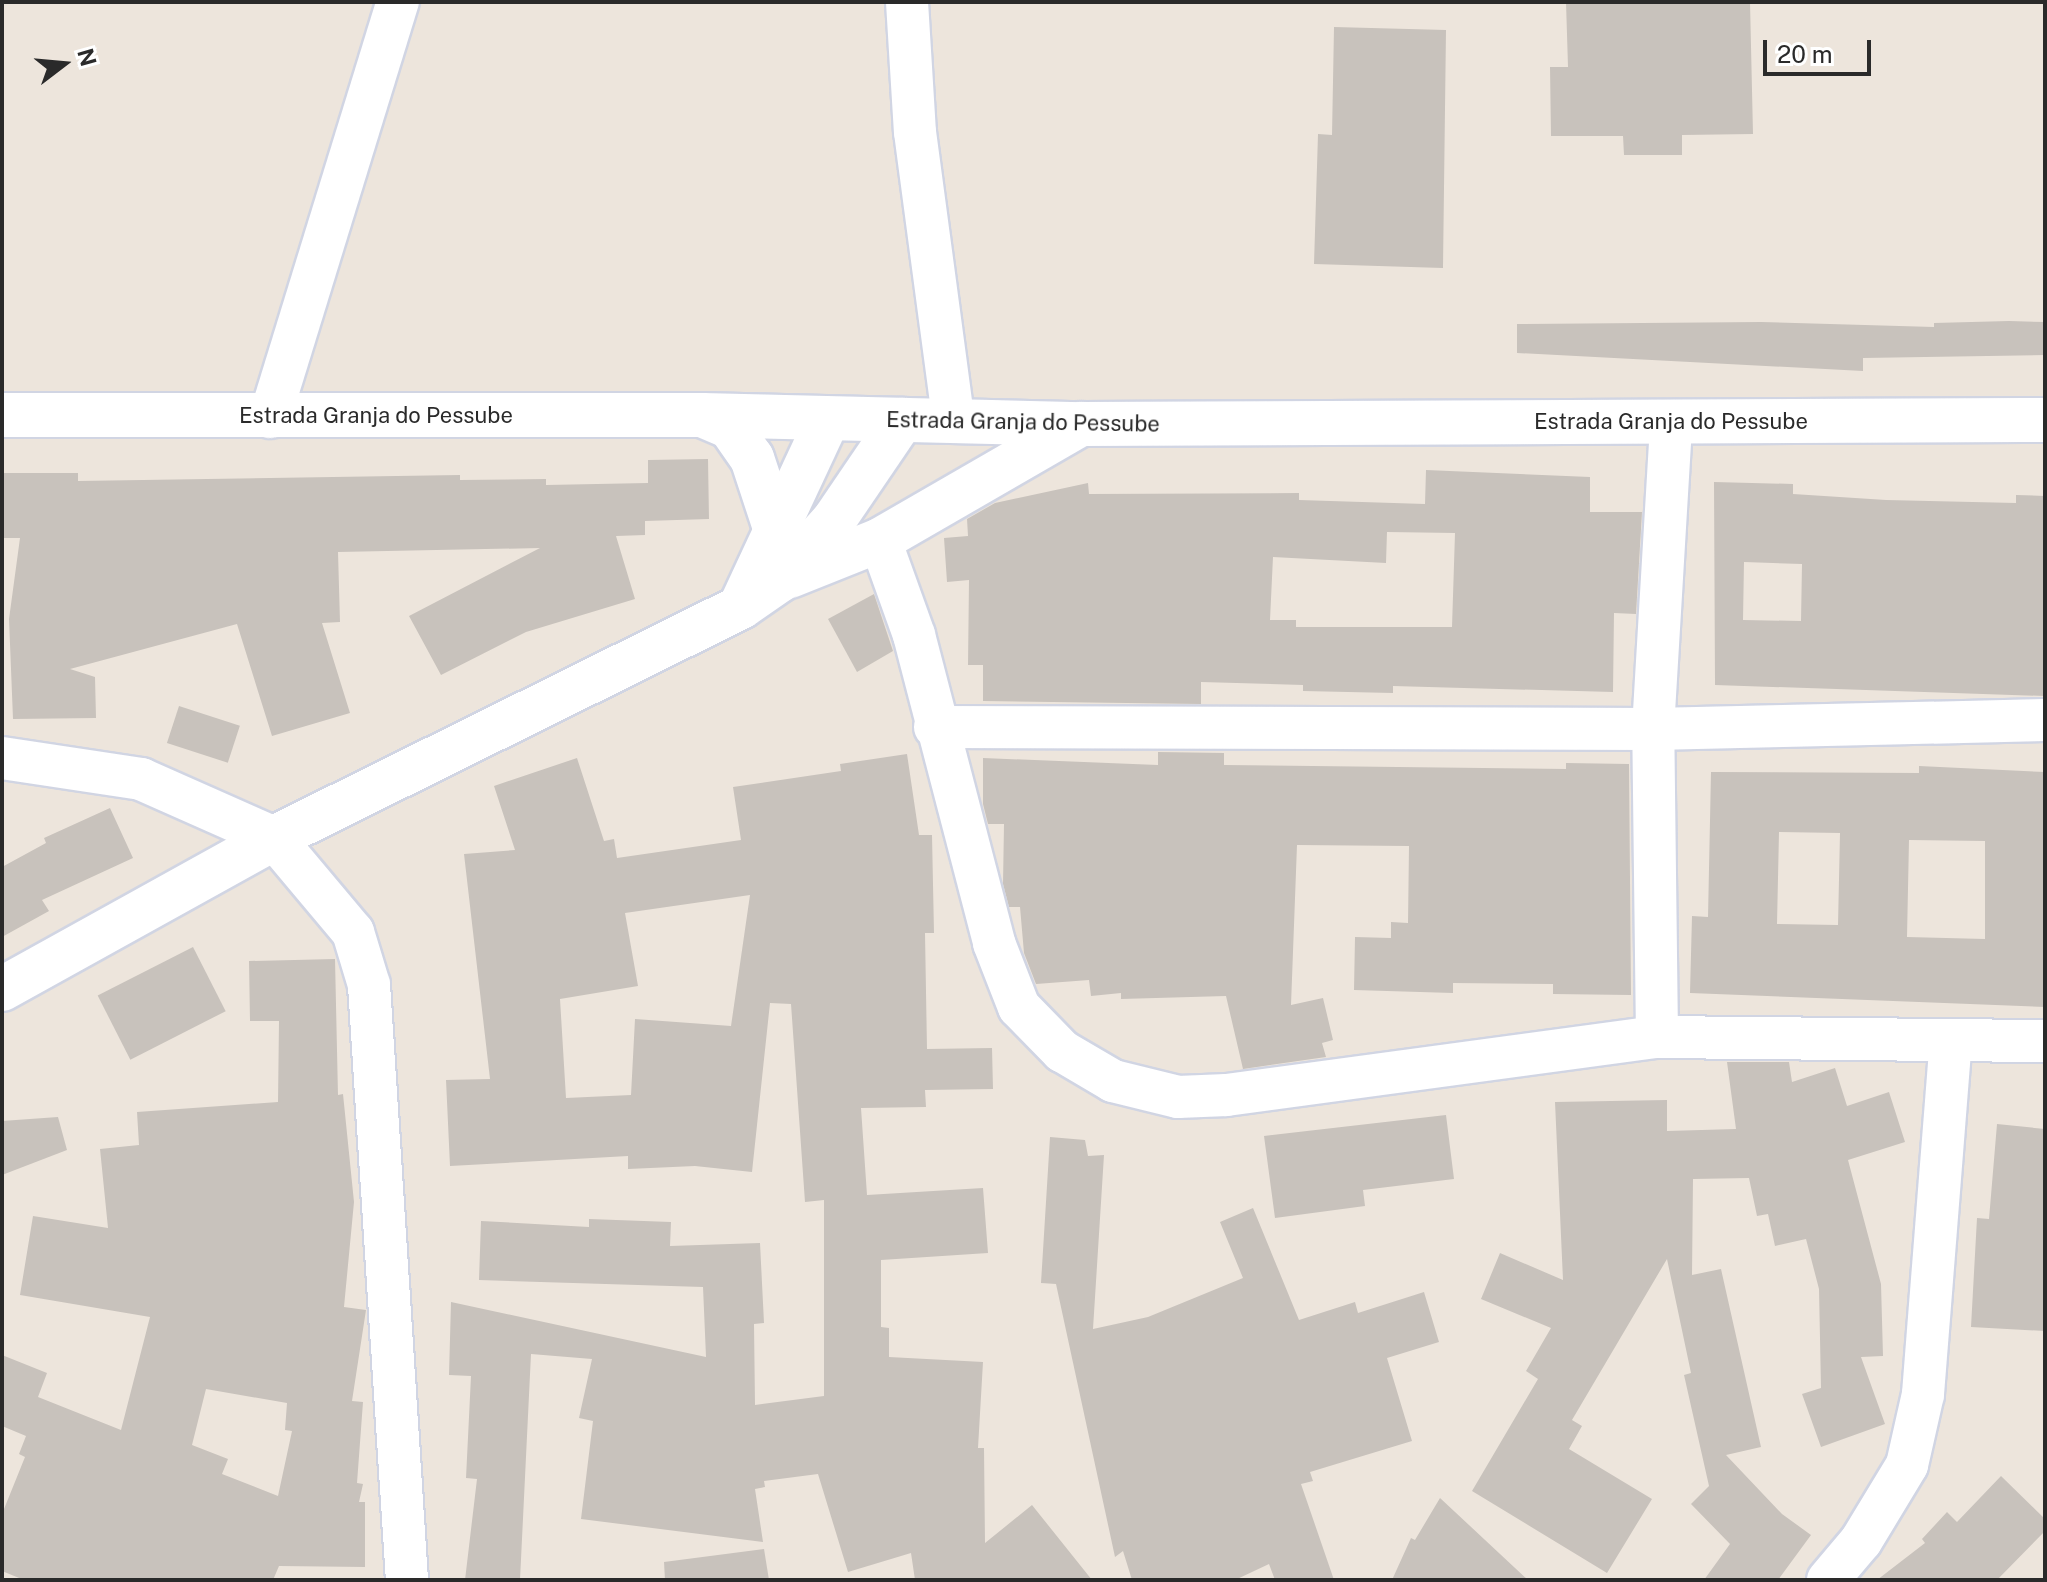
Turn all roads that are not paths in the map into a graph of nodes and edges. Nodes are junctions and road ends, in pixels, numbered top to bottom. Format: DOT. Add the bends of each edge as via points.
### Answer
graph roads {
  1 [pos="398,2"];
  2 [pos="907,2"];
  3 [pos="2,415"];
  4 [pos="702,415"];
  5 [pos="270,417"];
  6 [pos="953,418"];
  7 [pos="828,419"];
  8 [pos="902,420"];
  9 [pos="2045,420"];
  10 [pos="1671,423"];
  11 [pos="1081,424"];
  12 [pos="776,531"];
  13 [pos="880,540"];
  14 [pos="780,580"];
  15 [pos="741,607"];
  16 [pos="2045,720"];
  17 [pos="935,727"];
  18 [pos="1653,729"];
  19 [pos="2,758"];
  20 [pos="274,838"];
  21 [pos="2,989"];
  22 [pos="1657,1037"];
  23 [pos="1951,1041"];
  24 [pos="2045,1041"];
  25 [pos="407,1580"];
  26 [pos="1828,1580"];
  1 -- 5 [label="street"];
  2 -- 6 [label="street" via="915,132"];
  3 -- 5 [label="main road, Estrada Granja do Pessube"];
  4 -- 5 [label="main road, Estrada Granja do Pessube"];
  4 -- 7 [label="main road, Estrada Granja do Pessube"];
  4 -- 12 [label="main road" via="730,427 752,458"];
  6 -- 8 [label="main road, Estrada Granja do Pessube"];
  6 -- 11 [label="main road, Estrada Granja do Pessube"];
  7 -- 8 [label="main road, Estrada Granja do Pessube"];
  7 -- 12 [label="main road"];
  8 -- 14 [label="main road" via="834,520"];
  9 -- 10 [label="main road, Estrada Granja do Pessube"];
  10 -- 11 [label="main road, Estrada Granja do Pessube"];
  10 -- 18 [label="street"];
  11 -- 13 [label="main road"];
  12 -- 15 [label="main road"];
  13 -- 14 [label="main road"];
  13 -- 17 [label="street" via="914,635"];
  14 -- 15 [label="main road"];
  15 -- 20 [label="main road"];
  16 -- 18 [label="street"];
  17 -- 18 [label="street"];
  17 -- 22 [label="street" via="994,943 1019,1007 1062,1051 1113,1081 1178,1097 1227,1095"];
  18 -- 22 [label="street"];
  19 -- 20 [label="street" via="141,779"];
  20 -- 21 [label="main road"];
  20 -- 25 [label="street" via="353,932 369,985"];
  22 -- 23 [label="street"];
  23 -- 24 [label="street"];
  23 -- 26 [label="street" via="1920,1408 1907,1465 1861,1541"];
}
